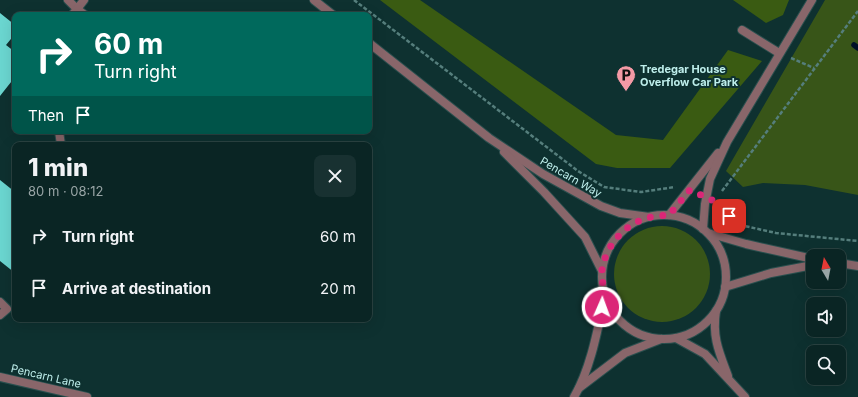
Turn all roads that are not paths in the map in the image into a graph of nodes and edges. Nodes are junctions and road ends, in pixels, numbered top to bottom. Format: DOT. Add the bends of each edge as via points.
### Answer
graph roads {
  1 [pos="68,0"];
  2 [pos="84,0"];
  3 [pos="314,0"];
  4 [pos="812,0"];
  5 [pos="75,12"];
  6 [pos="329,12"];
  7 [pos="742,30"];
  8 [pos="372,45"];
  9 [pos="779,53"];
  10 [pos="489,138"];
  11 [pos="726,142"];
  12 [pos="669,215"];
  13 [pos="651,217"];
  14 [pos="706,231"];
  15 [pos="806,257"];
  16 [pos="846,264"];
  17 [pos="806,266"];
  18 [pos="858,266"];
  19 [pos="602,271"];
  20 [pos="725,288"];
  21 [pos="605,295"];
  22 [pos="0,302"];
  23 [pos="716,311"];
  24 [pos="0,315"];
  25 [pos="676,338"];
  26 [pos="661,339"];
  27 [pos="0,377"];
  28 [pos="730,380"];
  29 [pos="579,389"];
  30 [pos="88,397"];
  31 [pos="574,397"];
  32 [pos="745,397"];
  1 -- 5 [label="street"];
  2 -- 5 [label="street"];
  3 -- 6 [label="street"];
  4 -- 9 [label="street"];
  7 -- 9 [label="street"];
  8 -- 10 [label="street, Pencarn Way"];
  9 -- 11 [label="street"];
  10 -- 13 [label="street, Pencarn Way" via="543,174 601,206 620,213"];
  10 -- 19 [label="street, Pencarn Way" via="585,237"];
  11 -- 12 [label="street"];
  11 -- 14 [label="street" via="710,179"];
  12 -- 13 [label="street"];
  12 -- 14 [label="street" via="687,220"];
  13 -- 19 [label="street" via="633,224 618,236 607,252"];
  14 -- 15 [label="street" via="746,244"];
  14 -- 20 [label="street" via="719,249 726,268"];
  16 -- 18 [label="street"];
  17 -- 20 [label="street" via="771,273"];
  19 -- 21 [label="street"];
  20 -- 23 [label="street"];
  21 -- 26 [label="street" via="613,312 626,326 643,335"];
  21 -- 29 [label="street" via="595,342"];
  22 -- 24 [label="street" via="7,309"];
  23 -- 25 [label="street" via="696,330"];
  23 -- 28 [label="street" via="716,343"];
  25 -- 26 [label="street"];
  25 -- 28 [label="street" via="705,354"];
  26 -- 29 [label="street" via="625,353"];
  27 -- 30 [label="street, Pencarn Lane"];
  28 -- 32 [label="street"];
  29 -- 31 [label="street"];
}
